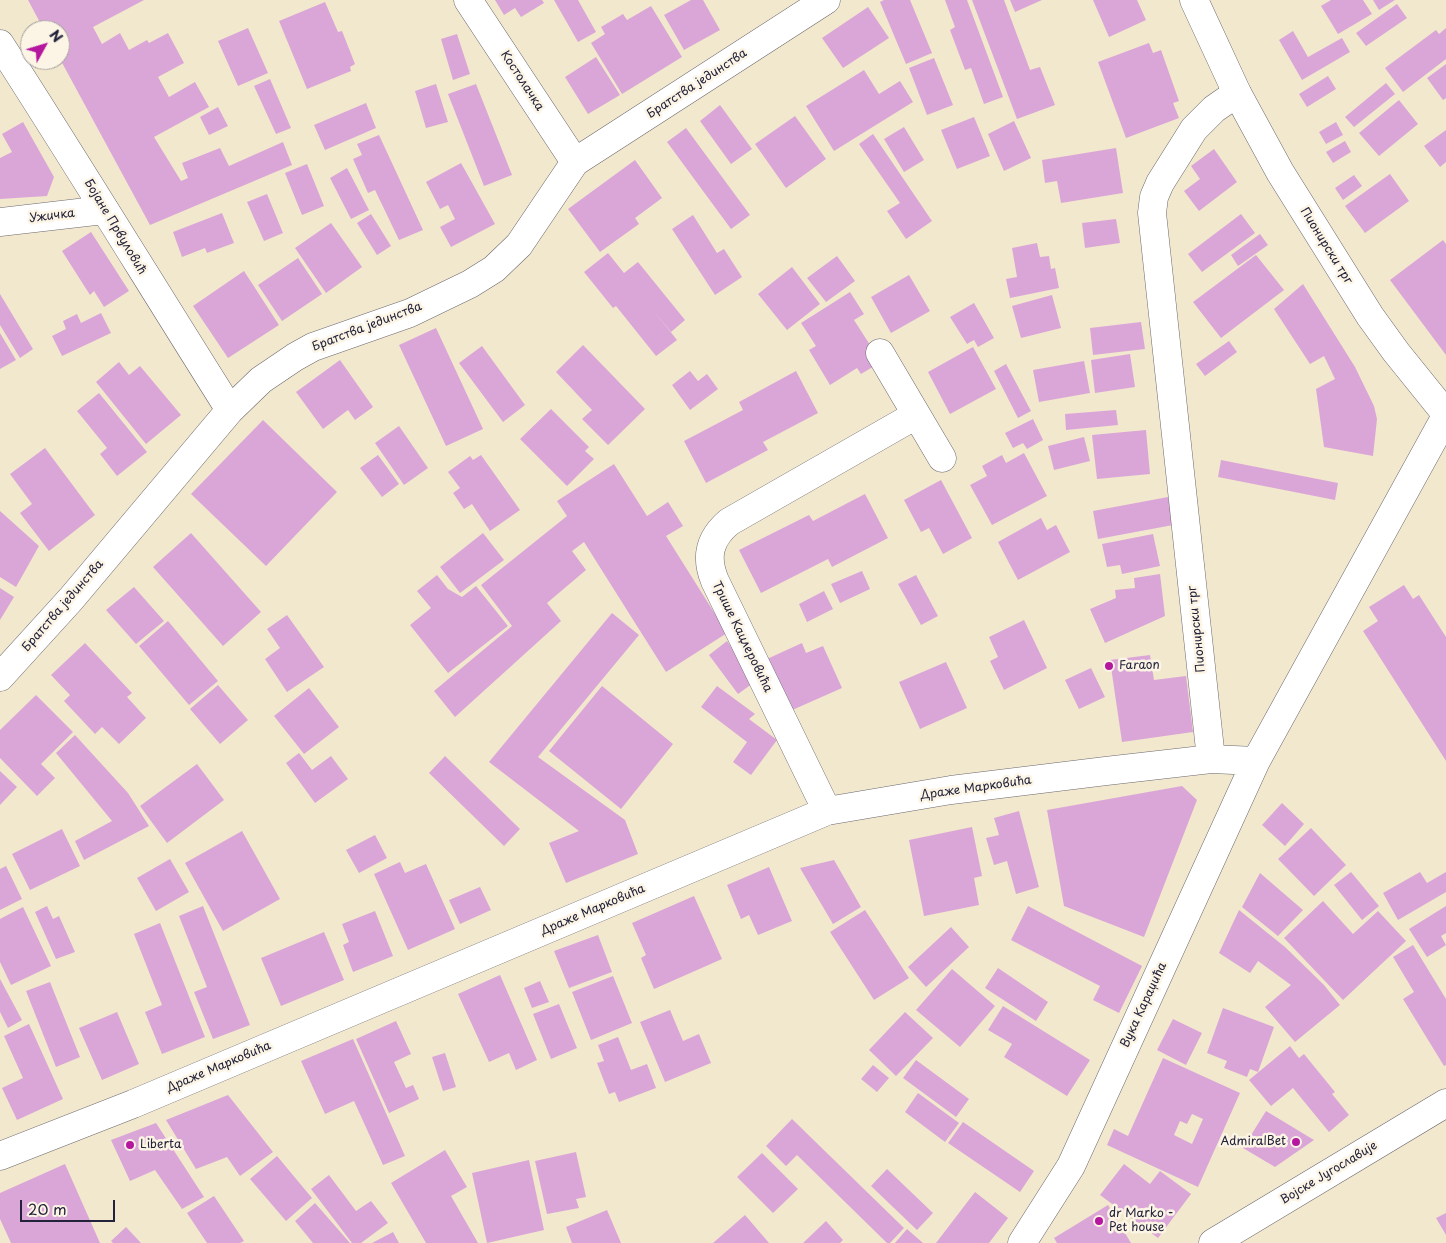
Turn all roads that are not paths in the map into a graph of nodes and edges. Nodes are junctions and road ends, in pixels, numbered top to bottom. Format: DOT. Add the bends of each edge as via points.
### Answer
graph roads {
  1 [pos="468,0"];
  2 [pos="826,0"];
  3 [pos="1194,0"];
  4 [pos="0,44"];
  5 [pos="1237,93"];
  6 [pos="575,162"];
  7 [pos="104,210"];
  8 [pos="0,222"];
  9 [pos="880,353"];
  10 [pos="230,410"];
  11 [pos="916,415"];
  12 [pos="1446,415"];
  13 [pos="942,458"];
  14 [pos="0,677"];
  15 [pos="1211,759"];
  16 [pos="1256,761"];
  17 [pos="827,812"];
  18 [pos="1446,1104"];
  19 [pos="0,1156"];
  20 [pos="1022,1243"];
  21 [pos="1213,1243"];
  1 -- 6 [label="street, Костолачка"];
  2 -- 6 [label="street, Братства јединства"];
  3 -- 5 [label="street, Пионирски трг"];
  4 -- 7 [label="street, Бојане Првуловић"];
  5 -- 12 [label="street, Пионирски трг" via="1280,172 1370,316"];
  5 -- 15 [label="street, Пионирски трг" via="1194,129 1160,182 1152,213"];
  6 -- 10 [label="street, Братства јединства" via="519,245 494,269 410,313 295,356 261,380"];
  7 -- 8 [label="street, Ужичка"];
  7 -- 10 [label="street, Бојане Првуловић"];
  9 -- 11 [label="street"];
  10 -- 14 [label="street, Братства јединства" via="71,599"];
  11 -- 13 [label="street"];
  11 -- 17 [label="street, Трише Кацлеровића" via="729,522 711,545 710,570"];
  12 -- 16 [label="street, Пионирски трг"];
  15 -- 16 [label="street"];
  15 -- 17 [label="street, Драже Марковића" via="951,790"];
  16 -- 20 [label="street, Вука Караџића" via="1070,1166"];
  17 -- 19 [label="street, Драже Марковића" via="133,1104"];
  18 -- 21 [label="street, Војске Југославије"];
}
